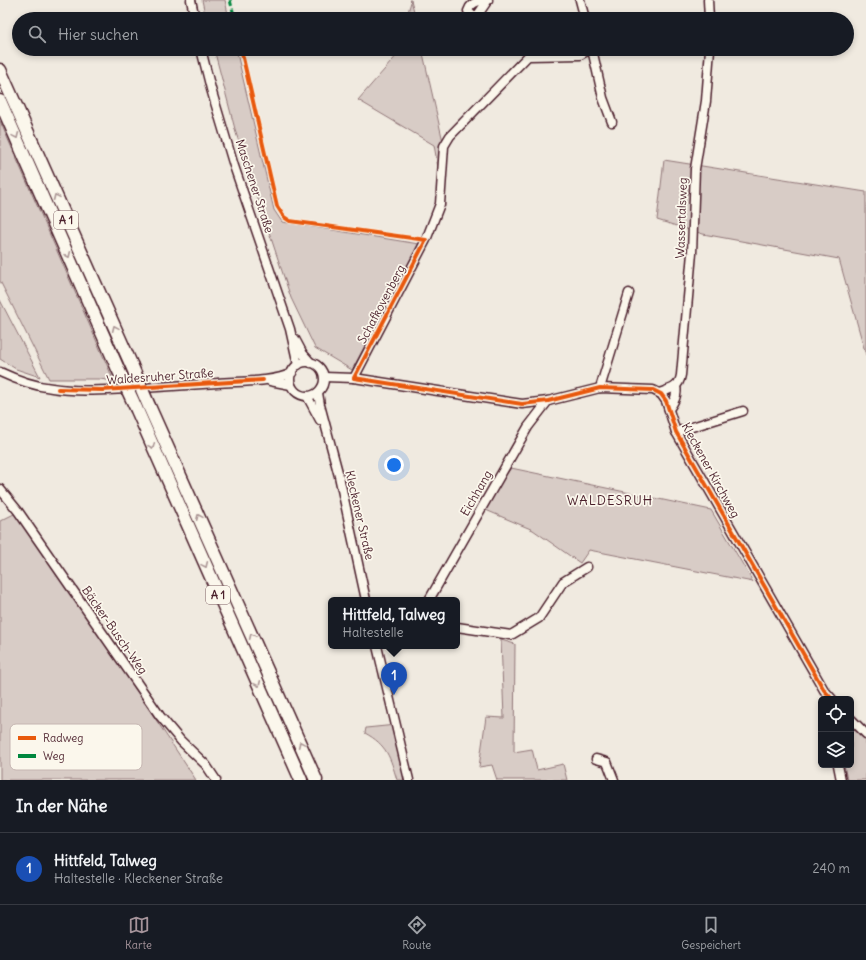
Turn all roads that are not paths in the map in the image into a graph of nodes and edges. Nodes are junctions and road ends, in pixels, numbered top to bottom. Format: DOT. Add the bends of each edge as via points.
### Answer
graph roads {
  1 [pos="191,0"];
  2 [pos="481,0"];
  3 [pos="488,0"];
  4 [pos="580,0"];
  5 [pos="708,0"];
  6 [pos="194,12"];
  7 [pos="469,12"];
  8 [pos="480,12"];
  9 [pos="583,12"];
  10 [pos="709,12"];
  11 [pos="204,56"];
  12 [pos="528,56"];
  13 [pos="593,56"];
  14 [pos="709,56"];
  15 [pos="0,70"];
  16 [pos="0,101"];
  17 [pos="612,122"];
  18 [pos="629,293"];
  19 [pos="290,329"];
  20 [pos="311,363"];
  21 [pos="298,365"];
  22 [pos="0,372"];
  23 [pos="292,373"];
  24 [pos="324,377"];
  25 [pos="354,378"];
  26 [pos="263,380"];
  27 [pos="291,385"];
  28 [pos="676,386"];
  29 [pos="600,388"];
  30 [pos="660,392"];
  31 [pos="318,393"];
  32 [pos="307,396"];
  33 [pos="548,401"];
  34 [pos="669,409"];
  35 [pos="743,411"];
  36 [pos="676,432"];
  37 [pos="328,435"];
  38 [pos="0,489"];
  39 [pos="587,567"];
  40 [pos="365,597"];
  41 [pos="431,597"];
  42 [pos="460,627"];
  43 [pos="378,649"];
  44 [pos="824,695"];
  45 [pos="280,697"];
  46 [pos="854,722"];
  47 [pos="302,725"];
  48 [pos="866,734"];
  49 [pos="596,759"];
  50 [pos="839,768"];
  51 [pos="216,780"];
  52 [pos="301,780"];
  53 [pos="316,780"];
  54 [pos="409,780"];
  55 [pos="614,780"];
  56 [pos="841,780"];
  1 -- 6 [label="street"];
  2 -- 7 [label="street" via="472,4"];
  3 -- 8 [label="street"];
  4 -- 9 [label="street"];
  5 -- 10 [label="street"];
  11 -- 19 [label="street, Maschener Straße" via="234,166"];
  12 -- 25 [label="street, Schafkovenberg" via="450,136 444,146 440,204 426,240"];
  13 -- 17 [label="street, Schafkovenberg"];
  14 -- 28 [label="street, Wassertalsweg" via="706,101 695,169 690,276 681,375"];
  45 -- 15 [label="highway, A 1, one-way, bridge"];
  16 -- 52 [label="highway, A 1, one-way, bridge"];
  18 -- 29 [label="street"];
  19 -- 20 [label="street, Maschener Straße" via="303,354"];
  19 -- 21 [label="street, Maschener Straße"];
  20 -- 21 [label="street"];
  20 -- 24 [label="street" via="321,370"];
  21 -- 23 [label="street"];
  22 -- 26 [label="street, Waldesruher Straße" via="34,385 70,390"];
  23 -- 26 [label="street, Waldesruher Straße"];
  23 -- 27 [label="street"];
  24 -- 25 [label="street"];
  24 -- 31 [label="street" via="323,386"];
  25 -- 33 [label="street" via="522,404"];
  26 -- 27 [label="street, Waldesruher Straße"];
  27 -- 32 [label="street" via="297,393"];
  28 -- 30 [label="street"];
  28 -- 34 [label="street, Wassertalsweg" via="675,399"];
  29 -- 30 [label="street"];
  29 -- 33 [label="street"];
  30 -- 34 [label="street, Kleckener Kirchweg"];
  31 -- 32 [label="street"];
  31 -- 37 [label="street, Kleckener Straße"];
  32 -- 37 [label="street, Kleckener Straße"];
  33 -- 41 [label="street, Eichhang" via="528,427"];
  34 -- 36 [label="street, Kleckener Kirchweg"];
  35 -- 36 [label="street"];
  36 -- 44 [label="street, Kleckener Kirchweg"];
  37 -- 40 [label="street, Kleckener Straße"];
  38 -- 51 [label="street, Bäcker-Busch-Weg" via="18,511 160,716 181,742 206,765"];
  39 -- 42 [label="street" via="563,582 539,618 511,635"];
  43 -- 54 [label="street"];
  45 -- 47 [label="highway"];
  53 -- 45 [label="highway, A 1, one-way"];
  46 -- 48 [label="street"];
  49 -- 55 [label="street" via="607,762"];
  50 -- 56 [label="street"];
}
